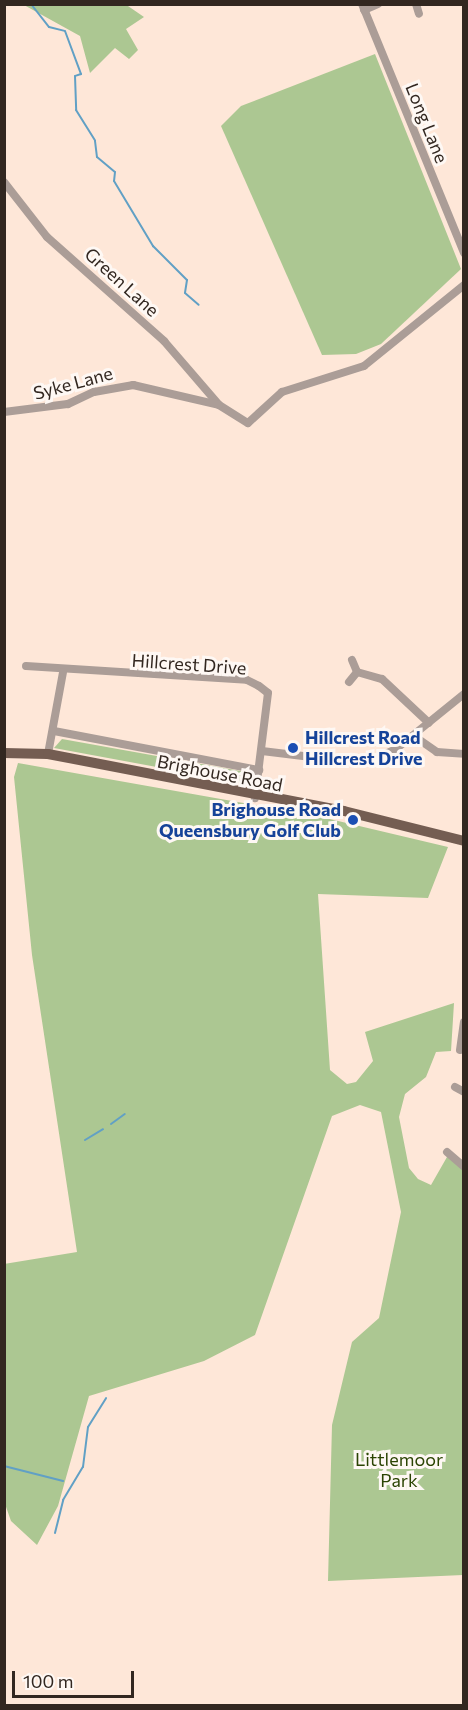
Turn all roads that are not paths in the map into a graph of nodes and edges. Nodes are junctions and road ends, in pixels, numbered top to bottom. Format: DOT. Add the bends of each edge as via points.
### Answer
graph roads {
  1 [pos="378,4"];
  2 [pos="416,4"];
  3 [pos="363,7"];
  4 [pos="419,14"];
  5 [pos="4,182"];
  6 [pos="464,253"];
  7 [pos="464,285"];
  8 [pos="219,405"];
  9 [pos="4,412"];
  10 [pos="352,660"];
  11 [pos="26,666"];
  12 [pos="63,672"];
  13 [pos="357,672"];
  14 [pos="349,682"];
  15 [pos="464,694"];
  16 [pos="429,723"];
  17 [pos="54,730"];
  18 [pos="414,736"];
  19 [pos="262,751"];
  20 [pos="4,753"];
  21 [pos="48,754"];
  22 [pos="464,754"];
  23 [pos="259,770"];
  24 [pos="255,798"];
  25 [pos="464,841"];
  26 [pos="464,1022"];
  27 [pos="460,1050"];
  28 [pos="454,1087"];
  29 [pos="464,1092"];
  30 [pos="447,1152"];
  31 [pos="464,1167"];
  1 -- 3 [label="street"];
  2 -- 4 [label="street"];
  3 -- 6 [label="street, Long Lane"];
  5 -- 8 [label="street, Green Lane" via="47,237 165,341"];
  7 -- 8 [label="street" via="381,355 364,366 282,392 256,421 240,421"];
  8 -- 9 [label="street, Syke Lane" via="133,385 94,392 68,404"];
  10 -- 13 [label="street"];
  11 -- 12 [label="street, Hillcrest Drive"];
  12 -- 17 [label="street"];
  12 -- 19 [label="street, Hillcrest Drive" via="247,680 268,693"];
  13 -- 14 [label="street"];
  13 -- 16 [label="street" via="382,679"];
  15 -- 16 [label="street"];
  16 -- 18 [label="street"];
  17 -- 21 [label="street"];
  17 -- 23 [label="street"];
  18 -- 19 [label="street" via="374,759 352,762"];
  18 -- 22 [label="street" via="437,752"];
  19 -- 23 [label="street, Hillcrest Drive"];
  20 -- 21 [label="main road, Brighouse Road"];
  21 -- 24 [label="main road, Brighouse Road"];
  23 -- 24 [label="street, Hillcrest Drive"];
  24 -- 25 [label="main road, Brighouse Road" via="353,812"];
  26 -- 27 [label="street"];
  28 -- 29 [label="street"];
  30 -- 31 [label="street"];
}
